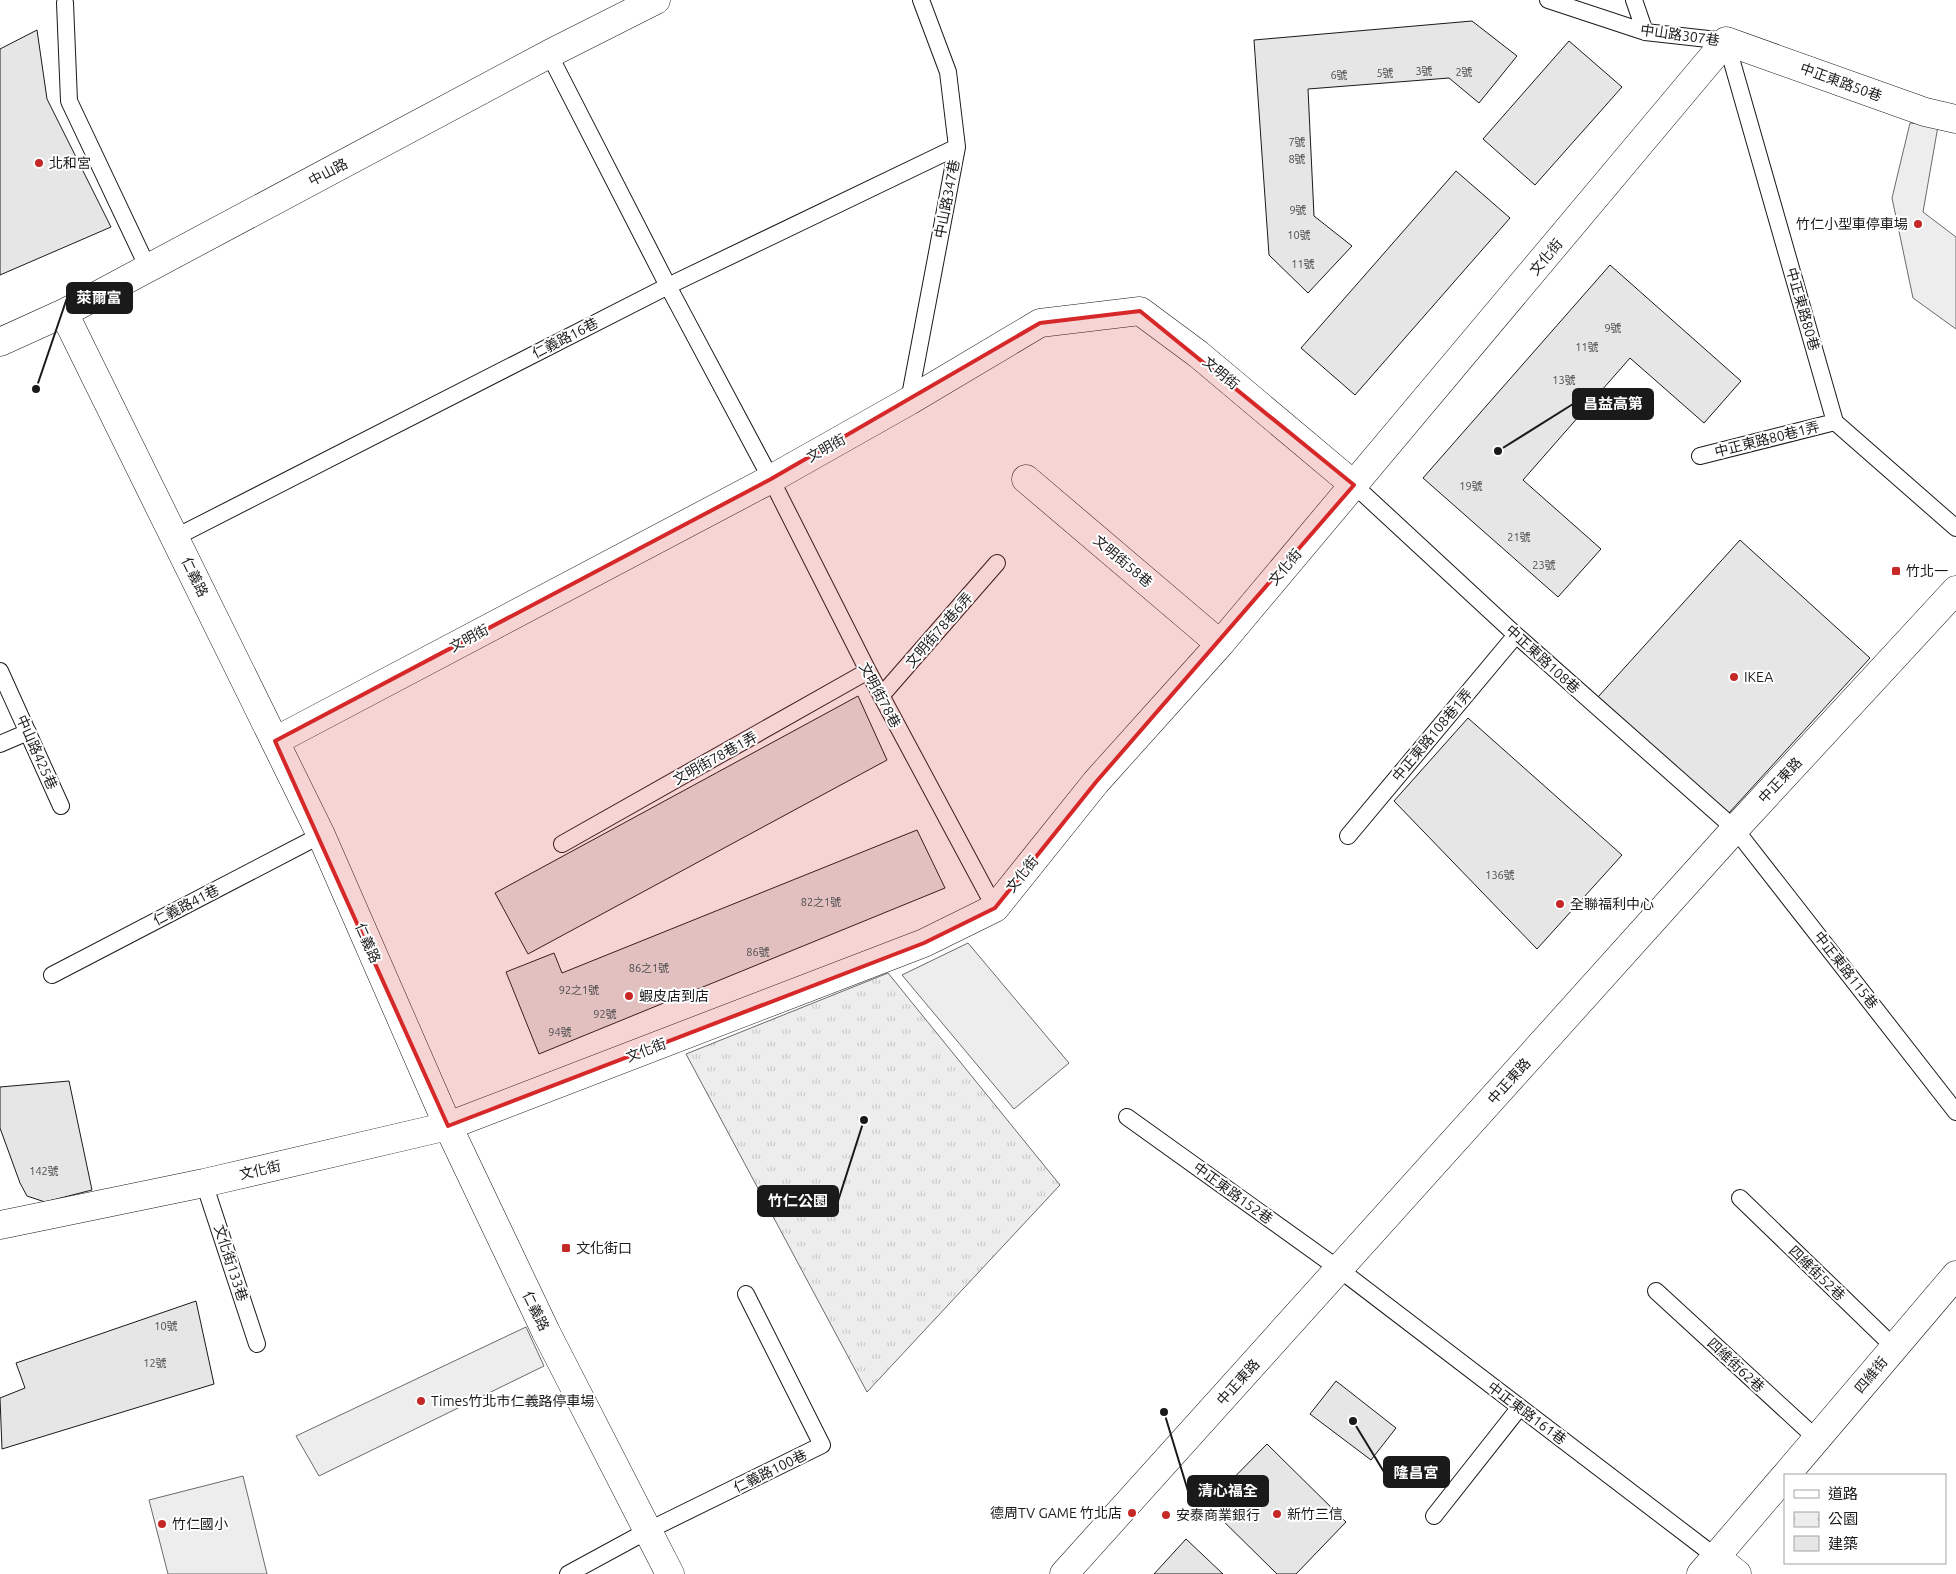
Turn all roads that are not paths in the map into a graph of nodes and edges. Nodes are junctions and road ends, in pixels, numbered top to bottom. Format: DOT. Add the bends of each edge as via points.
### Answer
graph roads {
  1 [pos="656,0"];
  2 [pos="921,0"];
  3 [pos="1548,0"];
  4 [pos="1634,0"];
  5 [pos="65,3"];
  6 [pos="1646,32"];
  7 [pos="1726,41"];
  8 [pos="550,54"];
  9 [pos="1956,119"];
  10 [pos="958,146"];
  11 [pos="148,268"];
  12 [pos="668,286"];
  13 [pos="64,313"];
  14 [pos="0,342"];
  15 [pos="909,401"];
  16 [pos="1835,422"];
  17 [pos="1700,456"];
  18 [pos="771,479"];
  19 [pos="1026,479"];
  20 [pos="1354,485"];
  21 [pos="1956,528"];
  22 [pos="176,537"];
  23 [pos="997,563"];
  24 [pos="1956,590"];
  25 [pos="1516,635"];
  26 [pos="1220,644"];
  27 [pos="0,671"];
  28 [pos="868,672"];
  29 [pos="881,696"];
  30 [pos="28,732"];
  31 [pos="275,740"];
  32 [pos="0,744"];
  33 [pos="61,806"];
  34 [pos="1735,828"];
  35 [pos="321,835"];
  36 [pos="1348,836"];
  37 [pos="562,844"];
  38 [pos="995,908"];
  39 [pos="52,975"];
  40 [pos="1956,1112"];
  41 [pos="1127,1117"];
  42 [pos="448,1126"];
  43 [pos="204,1183"];
  44 [pos="1740,1198"];
  45 [pos="0,1225"];
  46 [pos="1340,1270"];
  47 [pos="1956,1275"];
  48 [pos="1656,1291"];
  49 [pos="746,1294"];
  50 [pos="257,1344"];
  51 [pos="1894,1348"];
  52 [pos="1520,1407"];
  53 [pos="1817,1439"];
  54 [pos="1787,1474"];
  55 [pos="1784,1477"];
  56 [pos="1434,1516"];
  57 [pos="648,1531"];
  58 [pos="1708,1565"];
  59 [pos="568,1574"];
  60 [pos="670,1574"];
  61 [pos="1064,1574"];
  62 [pos="1737,1574"];
  1 -- 8 [label="street, 中山路"];
  2 -- 10 [label="lane, 中山路347巷" via="948,72"];
  3 -- 6 [label="lane, 中山路307巷"];
  4 -- 6 [label="lane"];
  5 -- 11 [label="lane" via="68,101"];
  6 -- 7 [label="lane, 中山路307巷"];
  7 -- 9 [label="street, 中正東路50巷" via="1925,112"];
  7 -- 16 [label="lane, 中正東路80巷"];
  7 -- 20 [label="street, 文化街"];
  8 -- 11 [label="street, 中山路"];
  8 -- 12 [label="lane, 文明街78巷"];
  10 -- 12 [label="lane, 仁義路16巷"];
  10 -- 15 [label="lane, 中山路347巷"];
  11 -- 13 [label="street, 中山路"];
  12 -- 18 [label="lane, 文明街78巷"];
  12 -- 22 [label="lane, 仁義路16巷"];
  13 -- 14 [label="street, 中山路"];
  13 -- 22 [label="street, 仁義路"];
  15 -- 18 [label="street, 文明街"];
  15 -- 20 [label="street, 文明街" via="1040,323 1140,311 1198,354"];
  16 -- 17 [label="lane, 中正東路80巷1弄"];
  16 -- 21 [label="lane"];
  18 -- 28 [label="lane, 文明街78巷"];
  18 -- 31 [label="street, 文明街"];
  19 -- 26 [label="street, 文明街58巷"];
  20 -- 25 [label="lane, 中正東路108巷"];
  20 -- 26 [label="street, 文化街"];
  22 -- 31 [label="street, 仁義路"];
  23 -- 29 [label="lane, 文明街78巷6弄"];
  24 -- 34 [label="street, 中正東路"];
  25 -- 34 [label="lane, 中正東路108巷"];
  25 -- 36 [label="lane, 中正東路108巷1弄"];
  26 -- 38 [label="street, 文化街" via="1096,782"];
  27 -- 30 [label="lane, 中山路425巷"];
  28 -- 29 [label="lane, 文明街78巷"];
  28 -- 37 [label="lane, 文明街78巷1弄"];
  29 -- 38 [label="lane, 文明街78巷"];
  30 -- 32 [label="lane"];
  30 -- 33 [label="lane, 中山路425巷"];
  31 -- 35 [label="street, 仁義路"];
  34 -- 40 [label="lane, 中正東路115巷"];
  34 -- 46 [label="street, 中正東路"];
  35 -- 39 [label="lane, 仁義路41巷"];
  35 -- 42 [label="street, 仁義路"];
  38 -- 42 [label="street, 文化街" via="916,946"];
  41 -- 46 [label="lane, 中正東路152巷"];
  42 -- 43 [label="street, 文化街"];
  42 -- 57 [label="street, 仁義路" via="546,1332"];
  43 -- 45 [label="street, 文化街"];
  43 -- 50 [label="lane, 文化街133巷"];
  44 -- 51 [label="lane, 四維街52巷"];
  46 -- 52 [label="lane, 中正東路161巷"];
  46 -- 61 [label="street, 中正東路"];
  47 -- 51 [label="street, 四維街"];
  48 -- 53 [label="lane, 四維街62巷"];
  49 -- 57 [label="lane, 仁義路100巷" via="822,1446"];
  51 -- 53 [label="street, 四維街"];
  52 -- 56 [label="lane"];
  52 -- 58 [label="lane, 中正東路161巷"];
  53 -- 54 [label="street, 四維街"];
  55 -- 58 [label="street, 四維街"];
  57 -- 59 [label="lane"];
  57 -- 60 [label="street, 仁義路"];
  58 -- 62 [label="street"];
}
